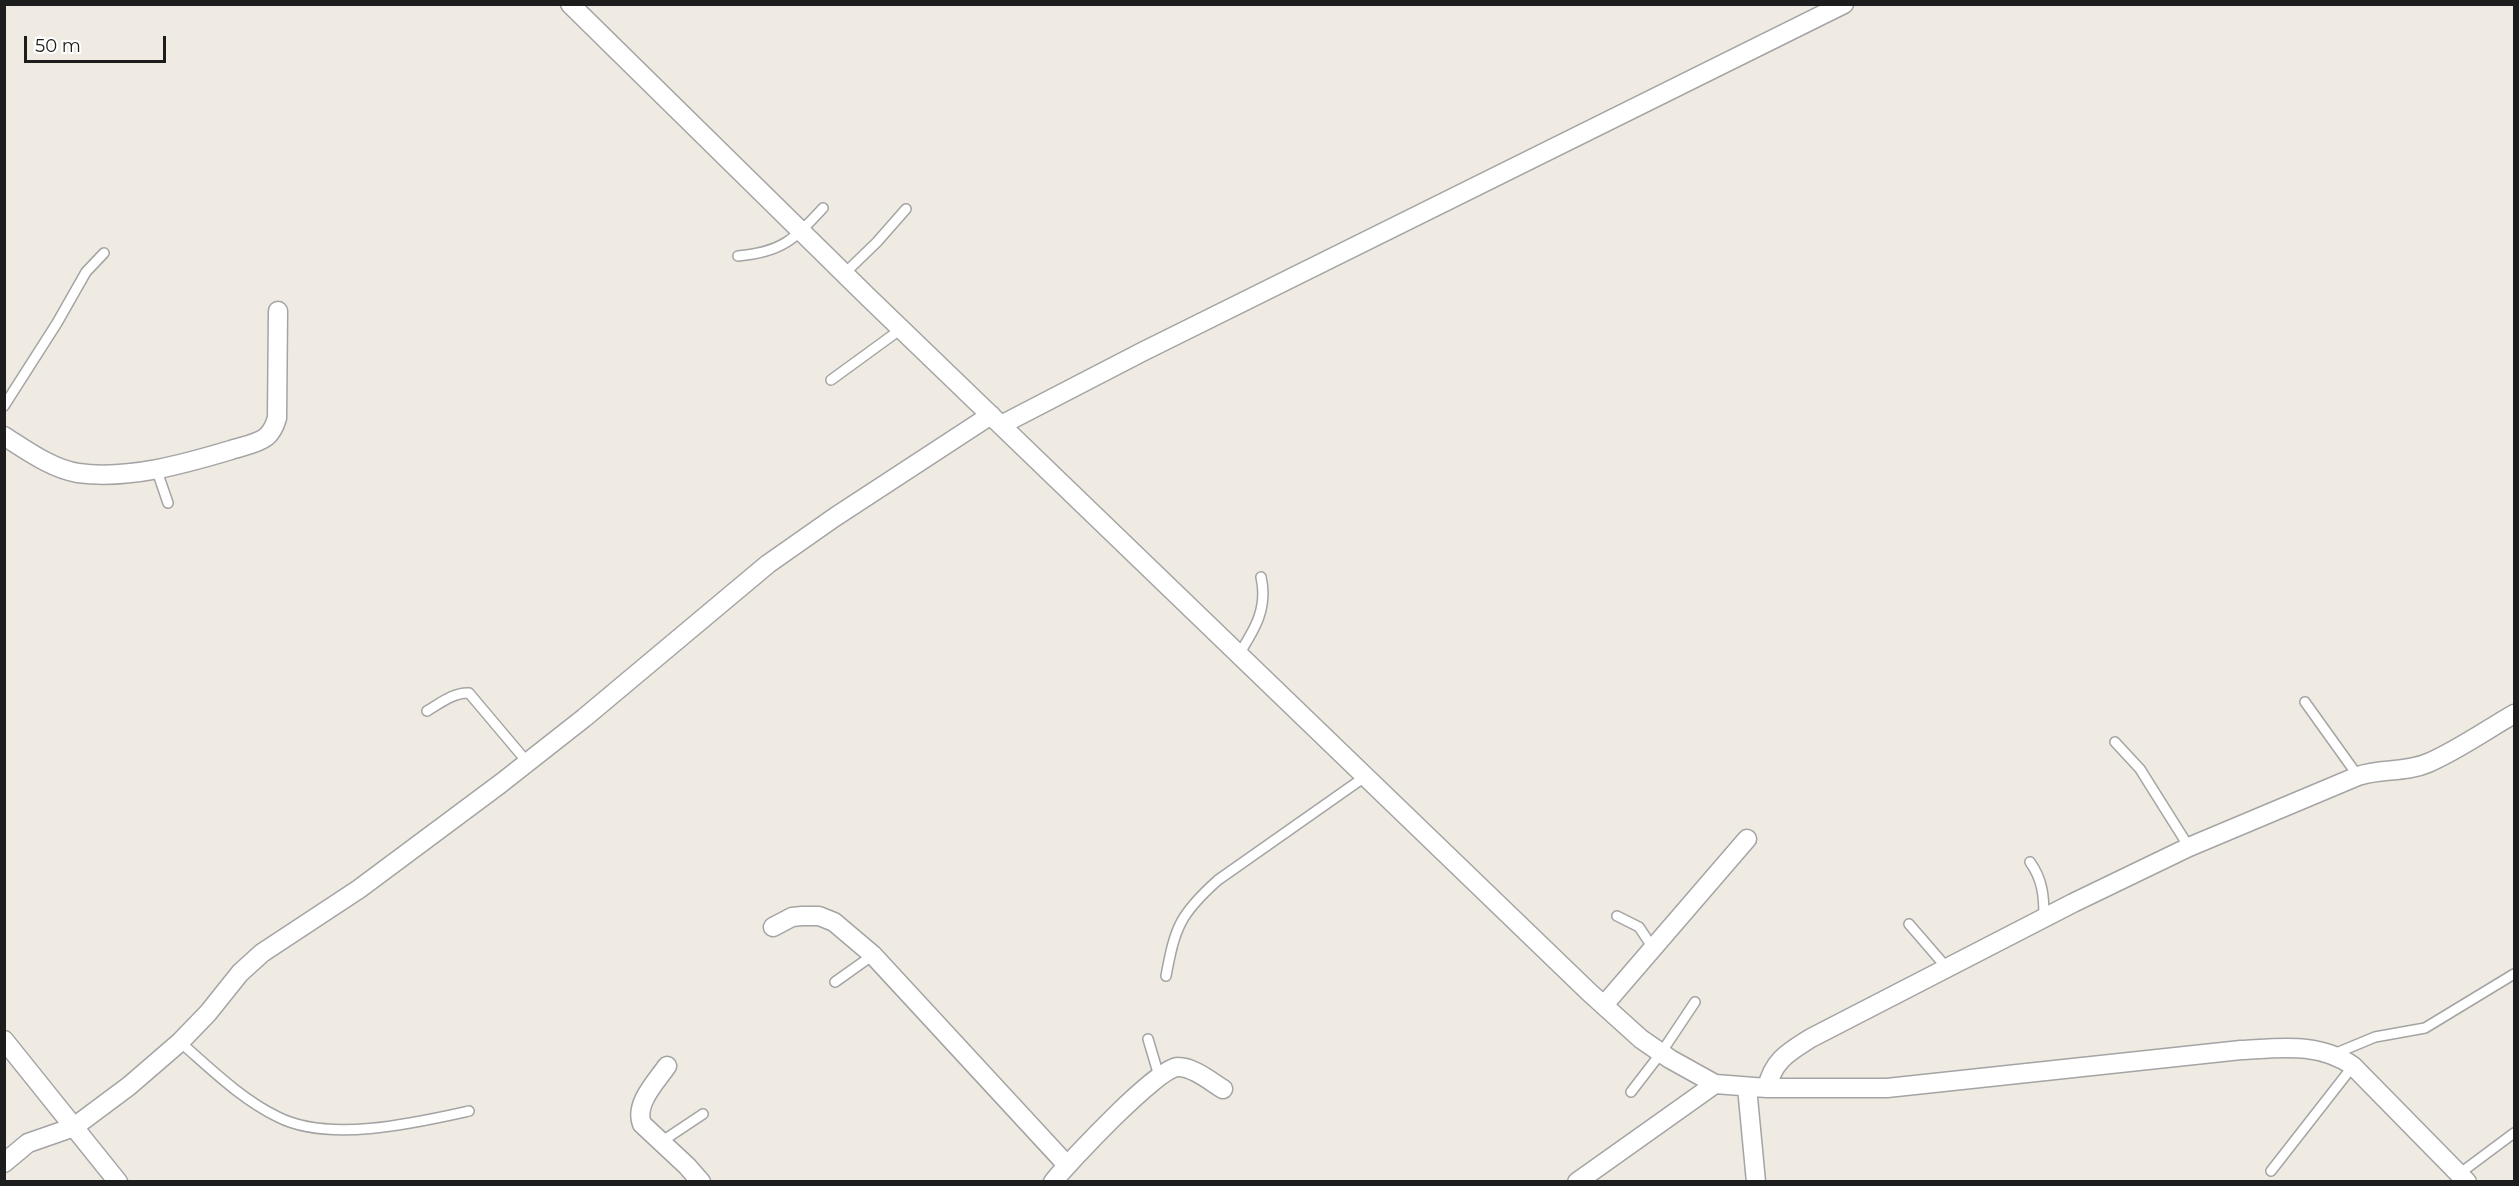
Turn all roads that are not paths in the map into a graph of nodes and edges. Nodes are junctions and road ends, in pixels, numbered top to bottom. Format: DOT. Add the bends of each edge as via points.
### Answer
graph roads {
  1 [pos="570,4"];
  2 [pos="1844,4"];
  3 [pos="823,208"];
  4 [pos="906,209"];
  5 [pos="801,231"];
  6 [pos="104,254"];
  7 [pos="738,256"];
  8 [pos="844,273"];
  9 [pos="278,311"];
  10 [pos="902,329"];
  11 [pos="831,380"];
  12 [pos="4,406"];
  13 [pos="996,420"];
  14 [pos="4,436"];
  15 [pos="156,468"];
  16 [pos="168,503"];
  17 [pos="1261,577"];
  18 [pos="1239,654"];
  19 [pos="2305,702"];
  20 [pos="427,711"];
  21 [pos="2514,714"];
  22 [pos="2115,742"];
  23 [pos="528,763"];
  24 [pos="1366,776"];
  25 [pos="2358,776"];
  26 [pos="1747,839"];
  27 [pos="2189,847"];
  28 [pos="2030,862"];
  29 [pos="1617,916"];
  30 [pos="2044,918"];
  31 [pos="1908,924"];
  32 [pos="773,927"];
  33 [pos="1653,948"];
  34 [pos="873,955"];
  35 [pos="1947,968"];
  36 [pos="2514,974"];
  37 [pos="1166,976"];
  38 [pos="836,982"];
  39 [pos="1695,1002"];
  40 [pos="1604,1005"];
  41 [pos="1148,1039"];
  42 [pos="4,1040"];
  43 [pos="180,1042"];
  44 [pos="1661,1053"];
  45 [pos="2334,1054"];
  46 [pos="667,1066"];
  47 [pos="2353,1066"];
  48 [pos="1159,1076"];
  49 [pos="1715,1084"];
  50 [pos="1747,1087"];
  51 [pos="1767,1088"];
  52 [pos="1223,1089"];
  53 [pos="1631,1092"];
  54 [pos="468,1111"];
  55 [pos="703,1114"];
  56 [pos="74,1127"];
  57 [pos="2514,1132"];
  58 [pos="661,1142"];
  59 [pos="4,1163"];
  60 [pos="1067,1165"];
  61 [pos="2271,1172"];
  62 [pos="2463,1178"];
  63 [pos="118,1182"];
  64 [pos="700,1182"];
  65 [pos="1053,1182"];
  66 [pos="1577,1182"];
  67 [pos="1756,1182"];
  1 -- 5 [label="street"];
  2 -- 13 [label="street" via="1153,347"];
  3 -- 5 [label="lane"];
  4 -- 8 [label="lane"];
  5 -- 7 [label="lane" via="773,251"];
  5 -- 8 [label="street"];
  6 -- 12 [label="lane" via="86,272"];
  8 -- 10 [label="street"];
  9 -- 15 [label="street" via="274,427 259,441"];
  10 -- 11 [label="lane"];
  10 -- 13 [label="street"];
  13 -- 18 [label="street"];
  13 -- 23 [label="street" via="835,516 768,564"];
  14 -- 15 [label="street" via="62,469 78,473"];
  15 -- 16 [label="lane"];
  17 -- 18 [label="lane" via="1264,604 1254,631"];
  18 -- 24 [label="street"];
  19 -- 25 [label="lane"];
  20 -- 23 [label="lane" via="468,693"];
  21 -- 25 [label="street" via="2427,763"];
  22 -- 27 [label="lane" via="2140,769"];
  23 -- 43 [label="street" via="359,889 262,953"];
  24 -- 37 [label="lane" via="1198,897 1176,929"];
  24 -- 40 [label="street"];
  25 -- 27 [label="street"];
  26 -- 33 [label="street"];
  27 -- 30 [label="street"];
  28 -- 30 [label="lane" via="2042,887"];
  29 -- 33 [label="lane" via="1639,927"];
  30 -- 35 [label="street"];
  31 -- 35 [label="lane"];
  32 -- 34 [label="street" via="792,917 819,916 834,922"];
  33 -- 40 [label="street"];
  34 -- 38 [label="lane"];
  34 -- 60 [label="street"];
  35 -- 51 [label="street" via="1791,1051 1773,1069"];
  36 -- 45 [label="lane" via="2426,1028 2375,1036"];
  39 -- 44 [label="lane"];
  40 -- 44 [label="street"];
  41 -- 48 [label="lane"];
  42 -- 56 [label="street"];
  43 -- 54 [label="lane" via="244,1097 280,1118 312,1128 370,1128"];
  43 -- 56 [label="street"];
  44 -- 49 [label="street"];
  44 -- 53 [label="lane"];
  45 -- 47 [label="street"];
  45 -- 51 [label="street" via="2310,1049 2241,1050 1887,1088"];
  46 -- 58 [label="street" via="642,1102 639,1118"];
  47 -- 61 [label="lane"];
  47 -- 62 [label="street"];
  48 -- 52 [label="street" via="1175,1066 1186,1068"];
  48 -- 60 [label="street"];
  49 -- 50 [label="street"];
  49 -- 66 [label="street"];
  50 -- 51 [label="street"];
  50 -- 67 [label="street"];
  55 -- 58 [label="lane"];
  56 -- 59 [label="street" via="28,1143"];
  56 -- 63 [label="street"];
  57 -- 62 [label="lane"];
  58 -- 64 [label="street"];
  60 -- 65 [label="street"];
}
